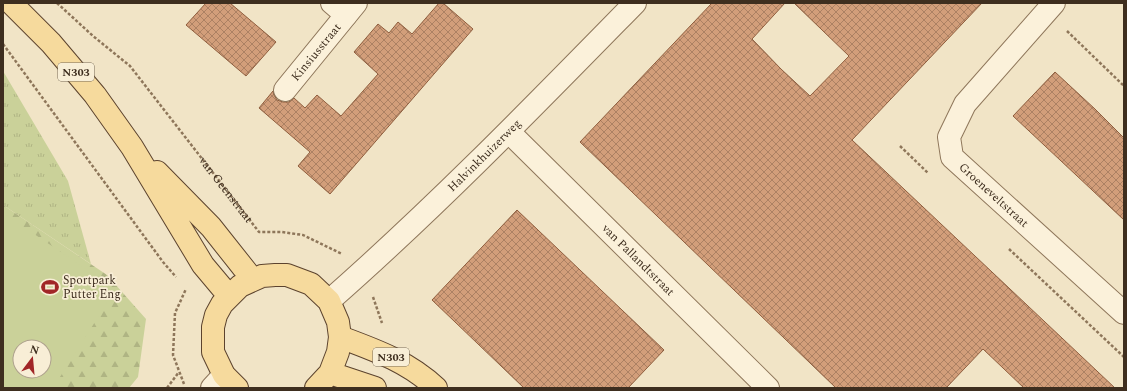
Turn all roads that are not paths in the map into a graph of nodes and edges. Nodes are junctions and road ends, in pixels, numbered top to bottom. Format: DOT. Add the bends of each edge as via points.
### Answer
graph roads {
  1 [pos="11,3"];
  2 [pos="635,3"];
  3 [pos="345,7"];
  4 [pos="1050,7"];
  5 [pos="285,90"];
  6 [pos="508,132"];
  7 [pos="132,147"];
  8 [pos="253,280"];
  9 [pos="229,296"];
  10 [pos="329,301"];
  11 [pos="1124,313"];
  12 [pos="340,337"];
  13 [pos="323,380"];
  14 [pos="224,384"];
  15 [pos="375,388"];
  16 [pos="436,388"];
  17 [pos="768,388"];
  1 -- 7 [label="main road, N303" via="51,43 95,95"];
  2 -- 6 [label="street, Halvinkhuizerweg"];
  3 -- 5 [label="street, Kinsiusstraat"];
  4 -- 11 [label="street, Groeneveltstraat" via="965,104 949,137 952,157"];
  6 -- 10 [label="street, Halvinkhuizerweg"];
  6 -- 17 [label="street, van Pallandtstraat"];
  7 -- 8 [label="main road, N303" via="211,227"];
  7 -- 9 [label="main road, N303" via="203,265"];
  8 -- 9 [label="main road" via="240,286"];
  8 -- 10 [label="main road" via="262,276 287,275 311,284"];
  9 -- 14 [label="main road" via="216,315 213,327 214,352"];
  10 -- 12 [label="main road" via="338,322"];
  12 -- 13 [label="main road" via="338,352"];
  12 -- 16 [label="main road, N303" via="381,352 404,364"];
  13 -- 15 [label="main road"];
}
